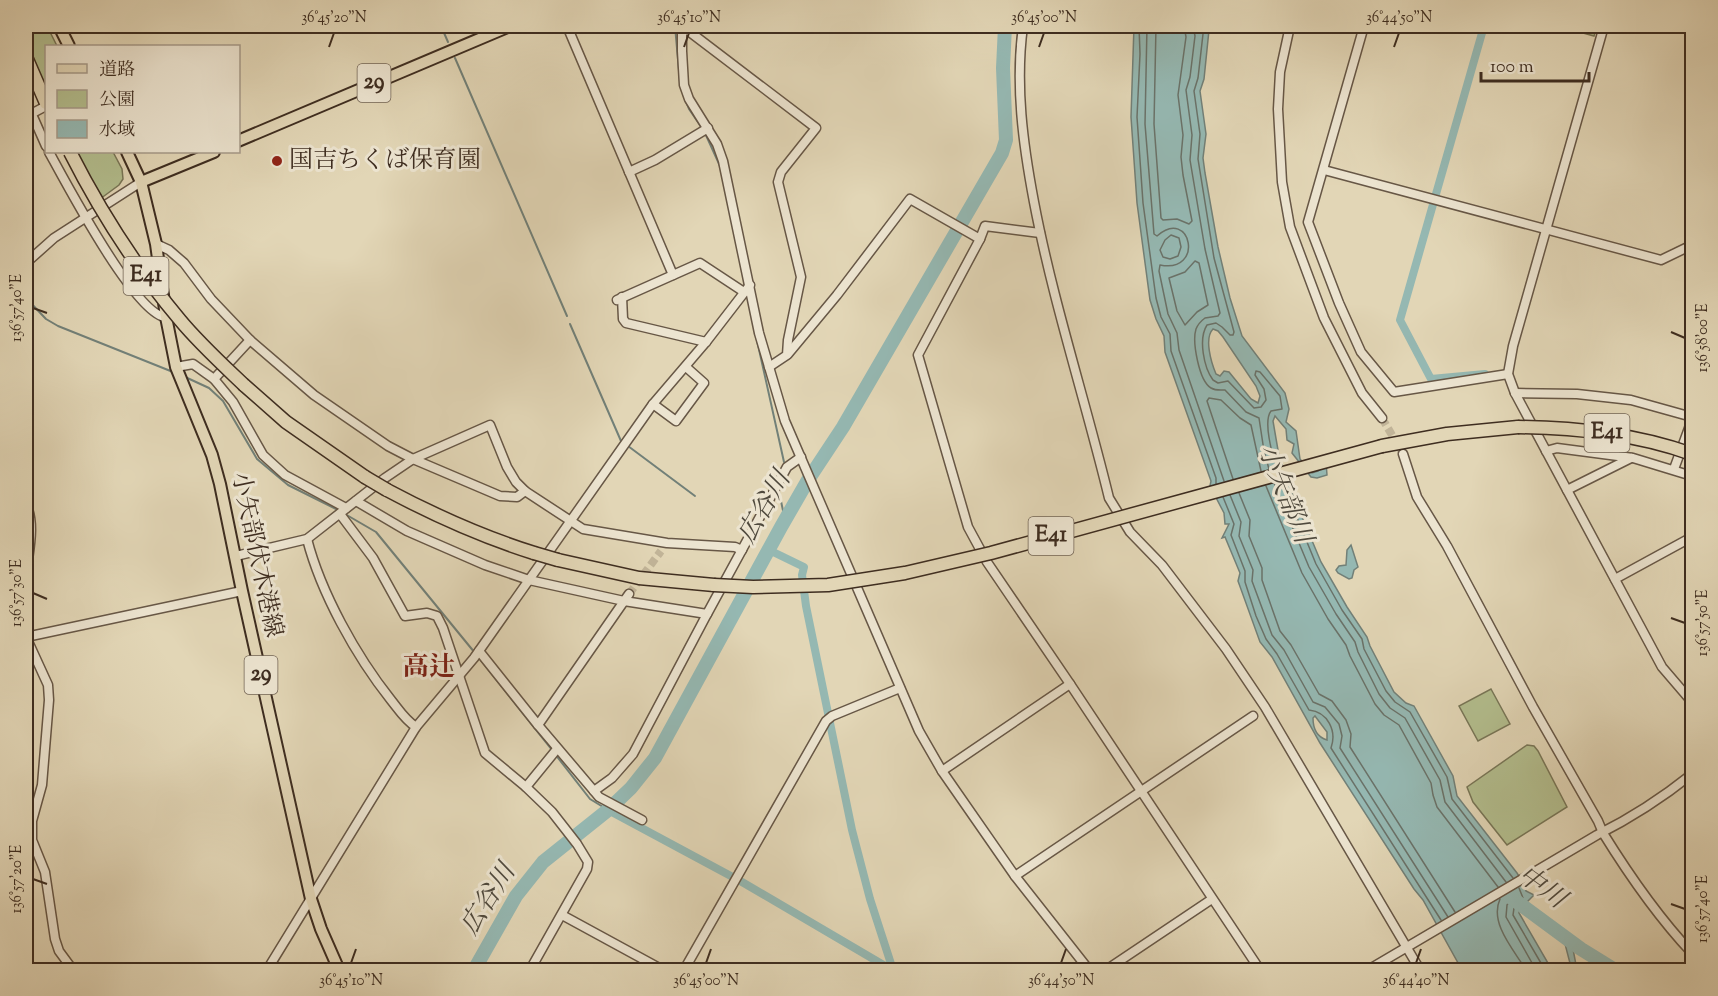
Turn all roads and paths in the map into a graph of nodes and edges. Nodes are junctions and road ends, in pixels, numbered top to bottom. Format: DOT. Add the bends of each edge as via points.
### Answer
graph roads {
  1 [pos="59,26"];
  2 [pos="510,26"];
  3 [pos="567,26"];
  4 [pos="682,26"];
  5 [pos="1023,26"];
  6 [pos="1290,26"];
  7 [pos="1364,26"];
  8 [pos="1604,26"];
  9 [pos="68,45"];
  10 [pos="26,57"];
  11 [pos="26,101"];
  12 [pos="45,103"];
  13 [pos="45,106"];
  14 [pos="31,114"];
  15 [pos="704,130"];
  16 [pos="240,140"];
  17 [pos="45,144"];
  18 [pos="50,153"];
  19 [pos="71,153"];
  20 [pos="127,153"];
  21 [pos="212,153"];
  22 [pos="1324,170"];
  23 [pos="629,172"];
  24 [pos="141,182"];
  25 [pos="86,218"];
  26 [pos="1547,230"];
  27 [pos="1040,233"];
  28 [pos="980,239"];
  29 [pos="156,244"];
  30 [pos="1692,245"];
  31 [pos="26,263"];
  32 [pos="673,275"];
  33 [pos="747,288"];
  34 [pos="166,317"];
  35 [pos="250,340"];
  36 [pos="706,342"];
  37 [pos="787,356"];
  38 [pos="686,367"];
  39 [pos="769,367"];
  40 [pos="176,368"];
  41 [pos="1508,374"];
  42 [pos="214,379"];
  43 [pos="1515,393"];
  44 [pos="653,404"];
  45 [pos="1382,418"];
  46 [pos="1692,418"];
  47 [pos="1546,451"];
  48 [pos="1403,454"];
  49 [pos="1692,454"];
  50 [pos="1633,458"];
  51 [pos="413,459"];
  52 [pos="803,460"];
  53 [pos="1674,469"];
  54 [pos="1692,476"];
  55 [pos="1567,490"];
  56 [pos="525,491"];
  57 [pos="356,501"];
  58 [pos="26,504"];
  59 [pos="343,511"];
  60 [pos="570,521"];
  61 [pos="1692,537"];
  62 [pos="307,539"];
  63 [pos="667,543"];
  64 [pos="741,550"];
  65 [pos="661,551"];
  66 [pos="236,556"];
  67 [pos="26,576"];
  68 [pos="1615,579"];
  69 [pos="529,580"];
  70 [pos="242,591"];
  71 [pos="626,598"];
  72 [pos="707,614"];
  73 [pos="26,637"];
  74 [pos="477,655"];
  75 [pos="460,677"];
  76 [pos="1070,684"];
  77 [pos="900,688"];
  78 [pos="1692,702"];
  79 [pos="1253,716"];
  80 [pos="538,725"];
  81 [pos="416,727"];
  82 [pos="554,752"];
  83 [pos="942,771"];
  84 [pos="1692,774"];
  85 [pos="526,787"];
  86 [pos="594,791"];
  87 [pos="1140,791"];
  88 [pos="642,820"];
  89 [pos="1600,834"];
  90 [pos="1015,876"];
  91 [pos="311,899"];
  92 [pos="1212,899"];
  93 [pos="562,915"];
  94 [pos="1409,947"];
  95 [pos="1692,953"];
  96 [pos="1085,969"];
  97 [pos="73,970"];
  98 [pos="267,970"];
  99 [pos="339,970"];
  100 [pos="530,970"];
  101 [pos="663,970"];
  102 [pos="684,970"];
  103 [pos="1106,970"];
  104 [pos="1260,970"];
  105 [pos="1368,970"];
  106 [pos="1420,970"];
  1 -- 9 [label="main road"];
  2 -- 16 [label="main road, 29"];
  3 -- 23 [label="street"];
  4 -- 15 [label="street" via="684,85"];
  4 -- 37 [label="street" via="816,128 781,172 778,182 801,277"];
  5 -- 27 [label="street" via="1019,80 1024,149"];
  6 -- 45 [label="street" via="1278,110 1282,182 1290,227 1324,318 1362,393"];
  7 -- 22 [label="street"];
  8 -- 26 [label="street"];
  10 -- 12 [label="highway"];
  11 -- 14 [label="street"];
  13 -- 14 [label="street"];
  14 -- 17 [label="street"];
  15 -- 23 [label="street"];
  15 -- 33 [label="street" via="717,144 723,161"];
  18 -- 25 [label="street"];
  19 -- 49 [label="highway, E41, bridge" via="105,214 181,321 244,385 317,445 387,490 487,537 558,560 639,578 753,587 828,585 906,573 1382,446 1447,434 1518,427 1554,428 1616,434"];
  20 -- 24 [label="main road, 小矢部伏木港線"];
  21 -- 24 [label="main road"];
  22 -- 26 [label="street"];
  22 -- 41 [label="street" via="1308,222 1361,352 1394,392"];
  23 -- 32 [label="street"];
  24 -- 25 [label="street"];
  24 -- 29 [label="main road, 小矢部伏木港線 / 29"];
  25 -- 31 [label="street" via="54,238"];
  25 -- 34 [label="street" via="141,300 159,317"];
  26 -- 30 [label="street" via="1661,260"];
  26 -- 41 [label="street" via="1512,346"];
  27 -- 28 [label="street" via="985,226"];
  27 -- 94 [label="street" via="1109,498 1130,532 1162,565 1265,707"];
  28 -- 37 [label="street" via="910,199"];
  28 -- 76 [label="street" via="918,355 969,527 987,562"];
  29 -- 34 [label="main road, 小矢部伏木港線 / 29"];
  29 -- 35 [label="street" via="184,263"];
  32 -- 33 [label="street" via="700,263"];
  32 -- 36 [label="street" via="619,298 623,319 626,323"];
  33 -- 36 [label="street"];
  33 -- 39 [label="street"];
  34 -- 40 [label="main road, 小矢部伏木港線 / 29"];
  35 -- 42 [label="street"];
  35 -- 51 [label="street" via="314,395"];
  36 -- 38 [label="street"];
  37 -- 39 [label="street"];
  38 -- 44 [label="street"];
  38 -- 44 [label="street" via="704,383 676,421"];
  39 -- 52 [label="street" via="785,421"];
  40 -- 42 [label="street" via="193,364"];
  40 -- 66 [label="main road, 小矢部伏木港線 / 29" via="212,455"];
  41 -- 43 [label="street"];
  42 -- 59 [label="street" via="233,402 263,455 285,475"];
  43 -- 46 [label="street" via="1631,400"];
  43 -- 47 [label="street"];
  44 -- 60 [label="street"];
  46 -- 53 [label="street"];
  47 -- 50 [label="street" via="1557,448"];
  47 -- 55 [label="street"];
  48 -- 89 [label="street" via="1417,497 1598,821"];
  50 -- 53 [label="street"];
  50 -- 55 [label="street"];
  51 -- 56 [label="street" via="500,496 517,497"];
  51 -- 56 [label="street" via="490,425 507,467"];
  51 -- 57 [label="street"];
  52 -- 64 [label="street" via="787,467"];
  52 -- 77 [label="street"];
  53 -- 54 [label="street"];
  55 -- 68 [label="street"];
  56 -- 60 [label="street"];
  57 -- 59 [label="street"];
  57 -- 69 [label="street" via="407,531"];
  58 -- 67 [label="street" via="31,530"];
  59 -- 62 [label="street"];
  59 -- 75 [label="street" via="405,616 437,616"];
  60 -- 63 [label="street" via="584,529"];
  60 -- 69 [label="street"];
  61 -- 68 [label="street"];
  62 -- 66 [label="street"];
  62 -- 81 [label="street" via="324,588 369,673"];
  63 -- 64 [label="street"];
  63 -- 65 [label="street"];
  64 -- 72 [label="street"];
  66 -- 70 [label="main road, 小矢部伏木港線 / 29"];
  68 -- 78 [label="street" via="1662,667"];
  69 -- 71 [label="street"];
  69 -- 74 [label="street"];
  70 -- 73 [label="street"];
  70 -- 91 [label="main road, 小矢部伏木港線 / 29"];
  71 -- 72 [label="street"];
  71 -- 80 [label="street"];
  72 -- 86 [label="street" via="633,754"];
  73 -- 97 [label="street" via="48,685 49,700 42,785 32,821 32,840 45,872 59,951"];
  74 -- 75 [label="street"];
  74 -- 80 [label="street"];
  75 -- 81 [label="street"];
  75 -- 85 [label="street" via="485,753"];
  76 -- 83 [label="street"];
  76 -- 87 [label="street"];
  77 -- 83 [label="street"];
  77 -- 102 [label="street" via="826,721"];
  79 -- 87 [label="street"];
  80 -- 82 [label="street"];
  81 -- 91 [label="street"];
  82 -- 85 [label="street"];
  82 -- 86 [label="street"];
  83 -- 90 [label="street"];
  84 -- 89 [label="street" via="1634,817"];
  85 -- 93 [label="street" via="552,812 588,862"];
  86 -- 88 [label="street"];
  87 -- 90 [label="street"];
  87 -- 92 [label="street"];
  89 -- 94 [label="street"];
  89 -- 95 [label="street"];
  90 -- 96 [label="street"];
  91 -- 98 [label="street"];
  91 -- 99 [label="main road, 小矢部伏木港線 / 29"];
  92 -- 103 [label="street"];
  92 -- 104 [label="street"];
  93 -- 100 [label="street"];
  93 -- 101 [label="street"];
  94 -- 105 [label="street"];
  94 -- 106 [label="street"];
}
